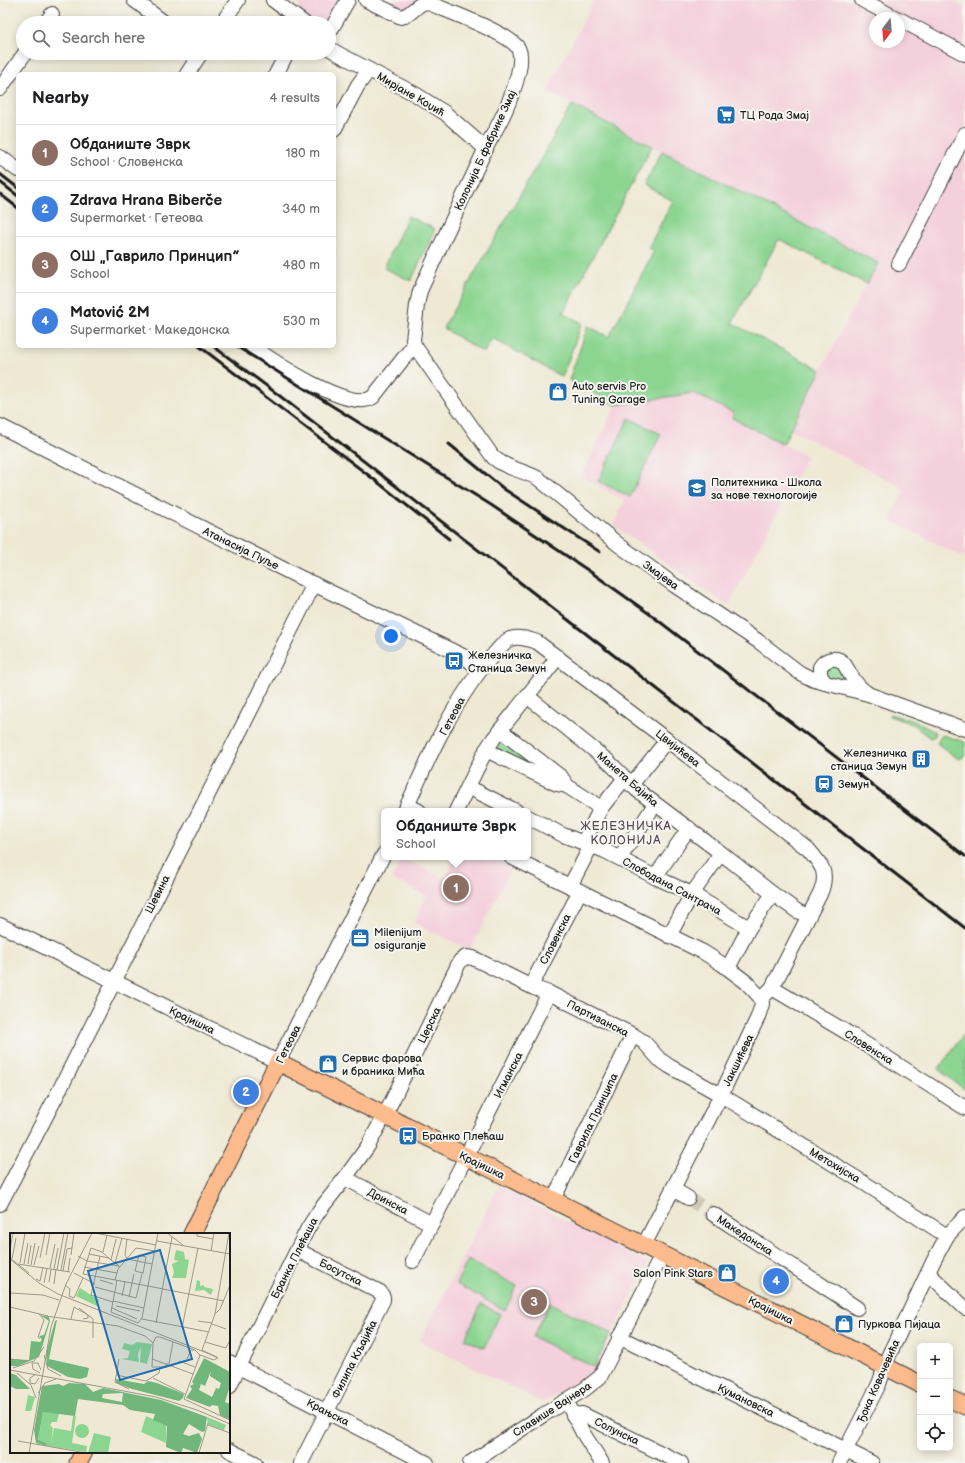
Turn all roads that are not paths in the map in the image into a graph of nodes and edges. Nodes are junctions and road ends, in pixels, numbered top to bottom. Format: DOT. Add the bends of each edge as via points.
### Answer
graph roads {
  1 [pos="134,0"];
  2 [pos="238,0"];
  3 [pos="273,0"];
  4 [pos="348,0"];
  5 [pos="366,0"];
  6 [pos="862,0"];
  7 [pos="427,1"];
  8 [pos="885,12"];
  9 [pos="156,16"];
  10 [pos="227,16"];
  11 [pos="295,16"];
  12 [pos="336,21"];
  13 [pos="905,23"];
  14 [pos="336,52"];
  15 [pos="965,54"];
  16 [pos="20,60"];
  17 [pos="196,60"];
  18 [pos="283,60"];
  19 [pos="369,70"];
  20 [pos="188,72"];
  21 [pos="277,72"];
  22 [pos="0,89"];
  23 [pos="336,126"];
  24 [pos="965,134"];
  25 [pos="486,149"];
  26 [pos="0,157"];
  27 [pos="16,169"];
  28 [pos="899,264"];
  29 [pos="414,344"];
  30 [pos="255,348"];
  31 [pos="1,430"];
  32 [pos="314,584"];
  33 [pos="519,638"];
  34 [pos="558,658"];
  35 [pos="478,672"];
  36 [pos="851,676"];
  37 [pos="822,677"];
  38 [pos="839,687"];
  39 [pos="868,694"];
  40 [pos="527,696"];
  41 [pos="965,729"];
  42 [pos="500,730"];
  43 [pos="667,740"];
  44 [pos="486,750"];
  45 [pos="628,782"];
  46 [pos="567,786"];
  47 [pos="468,787"];
  48 [pos="655,804"];
  49 [pos="410,808"];
  50 [pos="458,808"];
  51 [pos="510,808"];
  52 [pos="601,808"];
  53 [pos="531,818"];
  54 [pos="689,828"];
  55 [pos="587,844"];
  56 [pos="721,852"];
  57 [pos="620,858"];
  58 [pos="381,860"];
  59 [pos="517,860"];
  60 [pos="655,877"];
  61 [pos="575,889"];
  62 [pos="692,894"];
  63 [pos="773,894"];
  64 [pos="808,916"];
  65 [pos="0,925"];
  66 [pos="749,928"];
  67 [pos="669,936"];
  68 [pos="466,957"];
  69 [pos="728,968"];
  70 [pos="113,981"];
  71 [pos="531,986"];
  72 [pos="772,988"];
  73 [pos="549,993"];
  74 [pos="761,1000"];
  75 [pos="633,1035"];
  76 [pos="278,1062"];
  77 [pos="721,1095"];
  78 [pos="965,1108"];
  79 [pos="384,1116"];
  80 [pos="467,1157"];
  81 [pos="345,1178"];
  82 [pos="673,1189"];
  83 [pos="688,1198"];
  84 [pos="553,1200"];
  85 [pos="0,1204"];
  86 [pos="713,1214"];
  87 [pos="965,1217"];
  88 [pos="432,1224"];
  89 [pos="192,1233"];
  90 [pos="947,1236"];
  91 [pos="644,1246"];
  92 [pos="297,1250"];
  93 [pos="662,1255"];
  94 [pos="413,1261"];
  95 [pos="928,1273"];
  96 [pos="383,1297"];
  97 [pos="857,1308"];
  98 [pos="965,1308"];
  99 [pos="619,1337"];
  100 [pos="234,1364"];
  101 [pos="884,1367"];
  102 [pos="230,1382"];
  103 [pos="917,1383"];
  104 [pos="566,1400"];
  105 [pos="953,1400"];
  106 [pos="965,1406"];
  107 [pos="327,1412"];
  108 [pos="574,1415"];
  109 [pos="230,1450"];
  110 [pos="846,1450"];
  111 [pos="83,1453"];
  112 [pos="78,1463"];
  113 [pos="255,1463"];
  114 [pos="301,1463"];
  115 [pos="427,1463"];
  116 [pos="470,1463"];
  117 [pos="602,1463"];
  118 [pos="681,1463"];
  119 [pos="839,1463"];
  120 [pos="872,1463"];
  1 -- 9 [label="street"];
  2 -- 10 [label="street"];
  3 -- 11 [label="street"];
  4 -- 12 [label="street"];
  5 -- 7 [label="street, Колонија Б фабрике Змај" via="401,17"];
  6 -- 8 [label="street"];
  7 -- 25 [label="street, Колонија Б фабрике Змај" via="490,29 512,42 519,50 520,61 508,105"];
  13 -- 15 [label="street"];
  14 -- 19 [label="street, Мирјане Коџић"];
  16 -- 22 [label="street"];
  17 -- 20 [label="street"];
  18 -- 21 [label="street"];
  19 -- 23 [label="street"];
  19 -- 25 [label="street, Мирјане Коџић" via="445,113"];
  24 -- 28 [label="street"];
  25 -- 29 [label="street, Колонија Б фабрике Змај" via="420,291"];
  26 -- 27 [label="street"];
  29 -- 30 [label="street" via="373,397 366,401 344,397 310,384"];
  29 -- 37 [label="street, Змајева" via="493,457 508,467 539,479 619,545 800,673"];
  31 -- 32 [label="street, Атанасија Пуље"];
  32 -- 35 [label="street, Атанасија Пуље" via="463,656 475,665"];
  32 -- 70 [label="street, Шевина"];
  33 -- 34 [label="street, Цвијићева" via="537,642"];
  33 -- 35 [label="street, Гетеова" via="506,641"];
  34 -- 40 [label="street"];
  34 -- 43 [label="street, Цвијићева"];
  35 -- 49 [label="street, Гетеова" via="450,719"];
  36 -- 37 [label="street" via="843,663 830,659 822,663"];
  36 -- 38 [label="street" via="848,683"];
  36 -- 39 [label="street"];
  37 -- 38 [label="street"];
  38 -- 39 [label="street"];
  39 -- 41 [label="street"];
  40 -- 42 [label="street"];
  40 -- 45 [label="street, Манета Бајића" via="610,762"];
  42 -- 44 [label="street"];
  42 -- 46 [label="street" via="561,778"];
  43 -- 45 [label="street, Словенска"];
  43 -- 64 [label="street, Цвијићева" via="820,862 824,874 822,889"];
  44 -- 46 [label="street" via="557,784"];
  44 -- 47 [label="street"];
  45 -- 48 [label="street, Манета Бајића"];
  45 -- 52 [label="street, Словенска"];
  46 -- 52 [label="street"];
  47 -- 50 [label="street"];
  47 -- 51 [label="street"];
  48 -- 54 [label="street, Манета Бајића"];
  48 -- 57 [label="street"];
  52 -- 55 [label="street, Словенска"];
  53 -- 55 [label="street, Слободана Сантрача"];
  54 -- 56 [label="street, Манета Бајића"];
  54 -- 60 [label="street"];
  55 -- 57 [label="street, Слободана Сантрача"];
  55 -- 61 [label="street, Словенска"];
  56 -- 62 [label="street"];
  56 -- 63 [label="street, Манета Бајића"];
  57 -- 60 [label="street, Слободана Сантрача"];
  58 -- 76 [label="street, Гетеова"];
  59 -- 61 [label="street"];
  60 -- 62 [label="street, Слободана Сантрача"];
  61 -- 67 [label="street"];
  61 -- 71 [label="street, Словенска"];
  62 -- 66 [label="street, Слободана Сантрача"];
  62 -- 67 [label="street"];
  63 -- 64 [label="street, Манета Бајића"];
  63 -- 66 [label="street"];
  64 -- 72 [label="street"];
  65 -- 70 [label="street, Крајишка"];
  66 -- 69 [label="street"];
  67 -- 69 [label="street" via="703,952"];
  68 -- 71 [label="street, Партизанска"];
  68 -- 79 [label="street, Церска" via="460,962"];
  69 -- 74 [label="street" via="754,990"];
  70 -- 76 [label="street, Крајишка"];
  70 -- 85 [label="street, Шевина"];
  71 -- 73 [label="street, Партизанска"];
  72 -- 74 [label="street"];
  72 -- 78 [label="street, Словенска"];
  73 -- 75 [label="street, Партизанска"];
  73 -- 80 [label="street, Игманска"];
  74 -- 77 [label="street, Јакшићева" via="762,1008"];
  75 -- 77 [label="street, Партизанска" via="669,1066"];
  75 -- 84 [label="street, Гаврила Принципа"];
  76 -- 79 [label="main road, Крајишка"];
  76 -- 89 [label="main road, Гетеова"];
  77 -- 82 [label="street, Јакшићева"];
  77 -- 90 [label="street, Метохијска"];
  79 -- 80 [label="main road, Крајишка"];
  79 -- 81 [label="street, Бранка Плећаша" via="368,1146"];
  80 -- 84 [label="main road, Крајишка"];
  80 -- 88 [label="street"];
  81 -- 88 [label="street, Дринска"];
  81 -- 92 [label="street, Бранка Плећаша" via="319,1211"];
  82 -- 83 [label="street"];
  82 -- 91 [label="street, Јакшићева"];
  84 -- 91 [label="main road, Крајишка"];
  86 -- 97 [label="street, Македонска"];
  87 -- 90 [label="street, Ђока Ковачевића"];
  88 -- 94 [label="street"];
  90 -- 95 [label="street, Ђока Ковачевића"];
  91 -- 93 [label="main road, Крајишка"];
  92 -- 96 [label="street, Босутска" via="380,1292"];
  92 -- 100 [label="street, Бранка Плећаша"];
  93 -- 99 [label="street, Славише Вајнера"];
  93 -- 101 [label="main road, Крајишка"];
  95 -- 98 [label="street"];
  95 -- 101 [label="street, Ђока Ковачевића"];
  96 -- 107 [label="street, Филипа Кљајића" via="382,1304"];
  99 -- 104 [label="street, Славише Вајнера" via="600,1377 586,1389"];
  99 -- 110 [label="street, Кумановска"];
  100 -- 102 [label="street, Бранка Плећаша"];
  100 -- 107 [label="street, Крањска"];
  101 -- 103 [label="main road, Крајишка"];
  101 -- 110 [label="street, Ђока Ковачевића" via="879,1384"];
  104 -- 108 [label="street"];
  104 -- 116 [label="street, Славише Вајнера"];
  105 -- 106 [label="main road"];
  107 -- 114 [label="street, Филипа Кљајића"];
  107 -- 115 [label="street, Крањска"];
  108 -- 117 [label="street"];
  108 -- 118 [label="street, Солунска" via="582,1414"];
  109 -- 113 [label="street"];
  110 -- 119 [label="street, Ђока Ковачевића"];
  110 -- 120 [label="street, Кумановска"];
  111 -- 112 [label="main road"];
}
